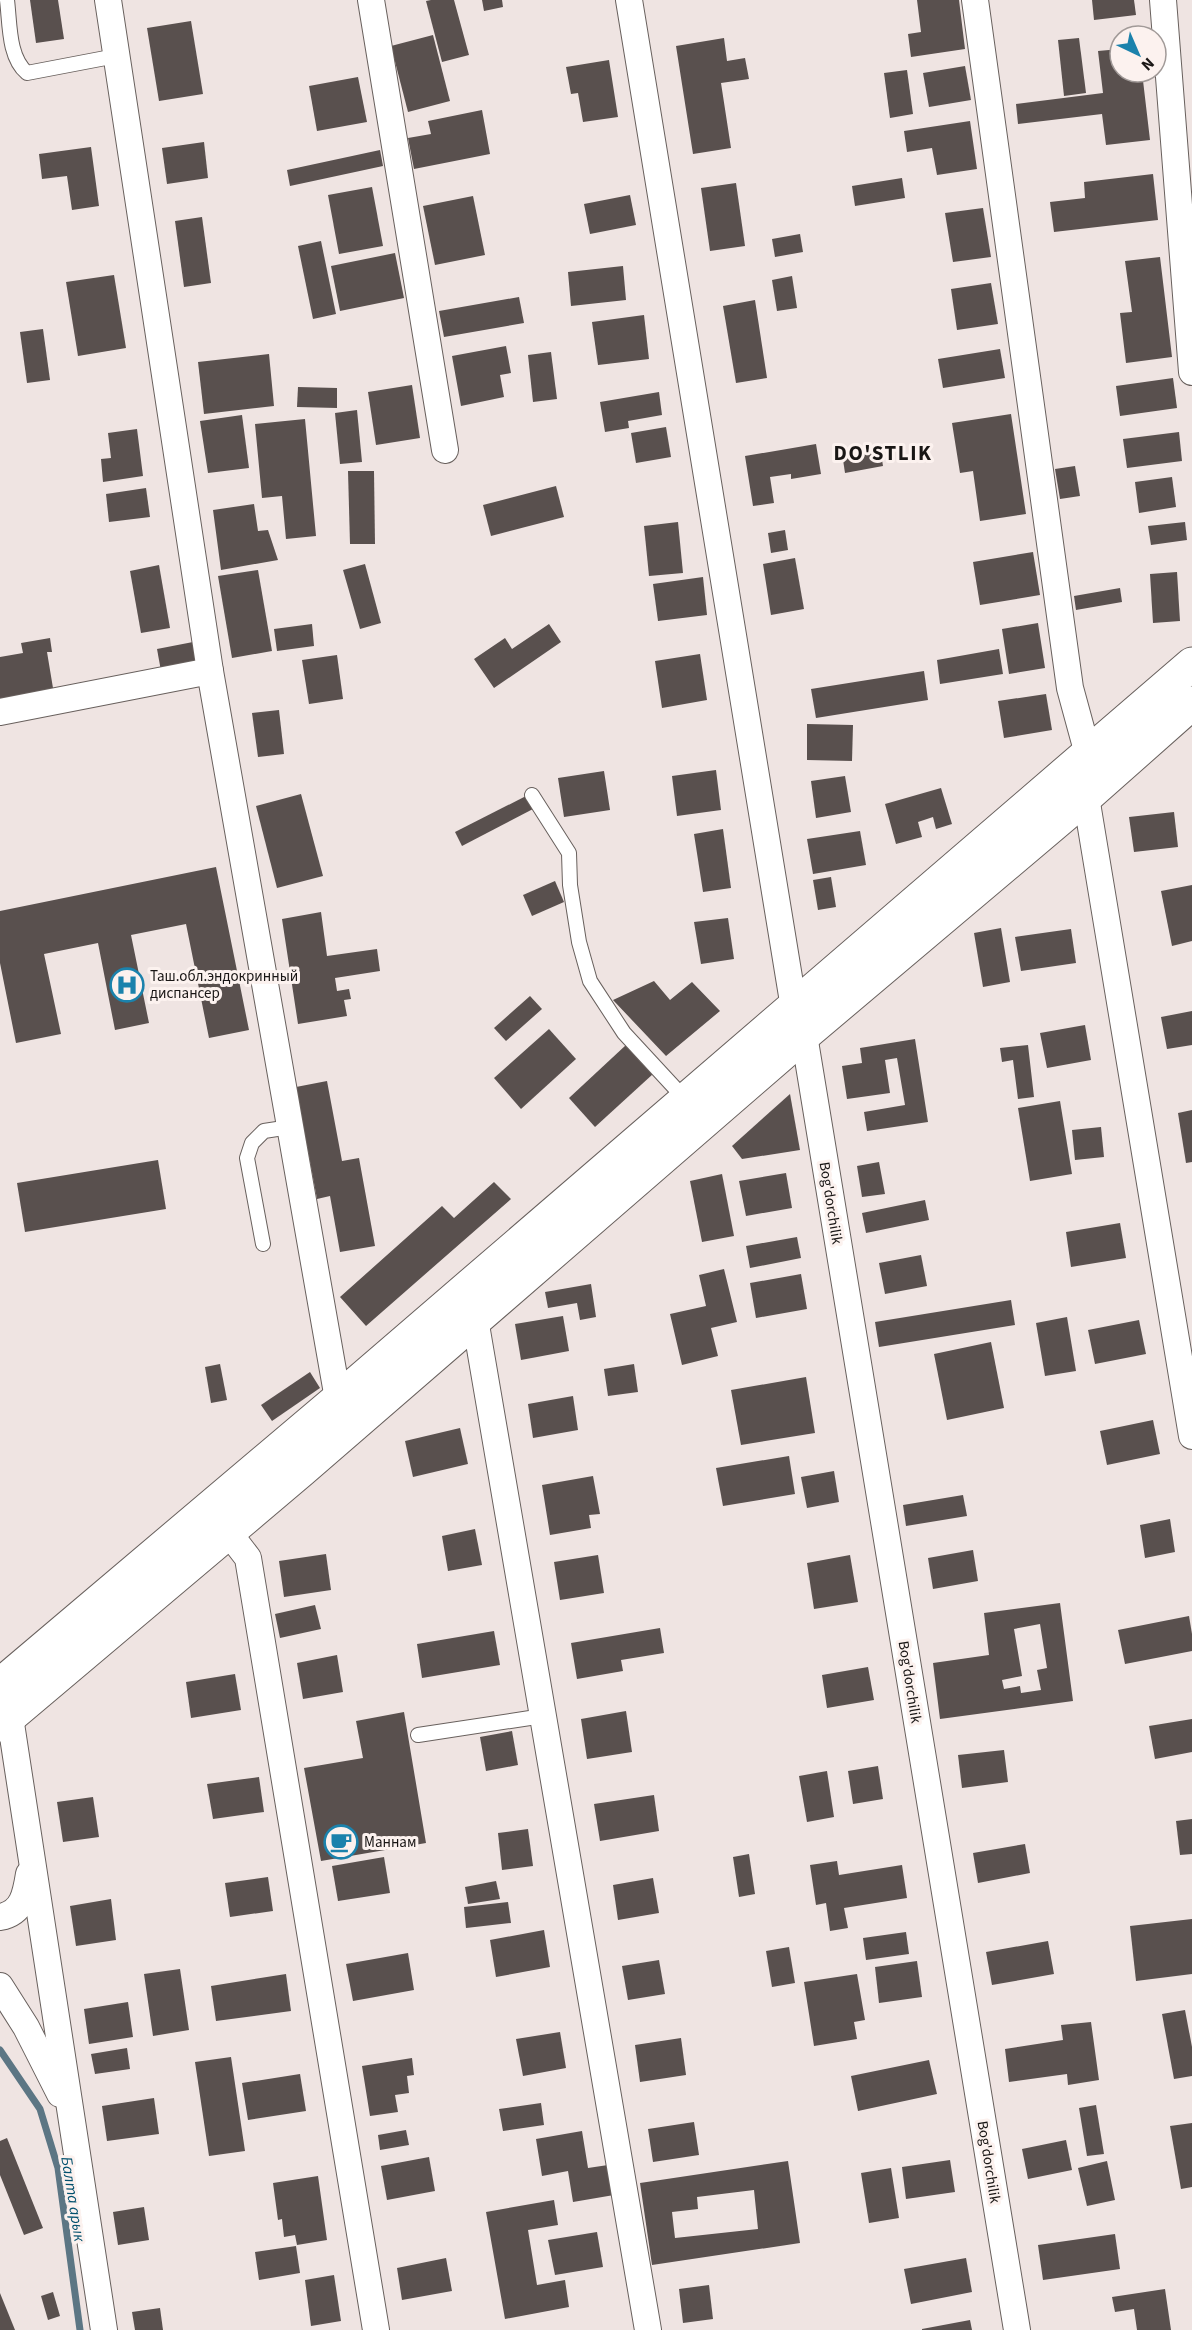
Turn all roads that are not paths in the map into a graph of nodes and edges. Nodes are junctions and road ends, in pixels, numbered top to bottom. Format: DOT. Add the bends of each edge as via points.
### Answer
graph roads {
  1 [pos="7,0"];
  2 [pos="108,0"];
  3 [pos="371,0"];
  4 [pos="629,0"];
  5 [pos="975,0"];
  6 [pos="1164,0"];
  7 [pos="116,56"];
  8 [pos="1192,372"];
  9 [pos="445,450"];
  10 [pos="1192,664"];
  11 [pos="210,671"];
  12 [pos="1192,703"];
  13 [pos="0,712"];
  14 [pos="1088,754"];
  15 [pos="532,795"];
  16 [pos="1086,797"];
  17 [pos="799,1021"];
  18 [pos="686,1100"];
  19 [pos="290,1127"];
  20 [pos="263,1244"];
  21 [pos="476,1319"];
  22 [pos="338,1399"];
  23 [pos="1192,1436"];
  24 [pos="228,1533"];
  25 [pos="0,1684"];
  26 [pos="543,1716"];
  27 [pos="5,1721"];
  28 [pos="418,1735"];
  29 [pos="32,1862"];
  30 [pos="0,1917"];
  31 [pos="0,1986"];
  32 [pos="71,2115"];
  33 [pos="104,2330"];
  34 [pos="376,2330"];
  35 [pos="648,2330"];
  36 [pos="1017,2330"];
  1 -- 7 [label="lane" via="14,52 19,66 27,73"];
  2 -- 7 [label="street"];
  3 -- 9 [label="street"];
  4 -- 17 [label="street, Bog'dorchilik"];
  5 -- 14 [label="street" via="1070,688"];
  6 -- 8 [label="street"];
  7 -- 11 [label="street"];
  10 -- 14 [label="main road"];
  11 -- 13 [label="street"];
  11 -- 19 [label="street"];
  12 -- 16 [label="main road"];
  14 -- 17 [label="main road"];
  15 -- 18 [label="lane" via="569,853 579,942 590,981 624,1033"];
  16 -- 17 [label="main road"];
  16 -- 23 [label="street"];
  17 -- 18 [label="main road"];
  17 -- 21 [label="main road"];
  17 -- 36 [label="street, Bog'dorchilik"];
  18 -- 22 [label="main road"];
  19 -- 20 [label="lane" via="264,1131 252,1143 247,1158"];
  19 -- 22 [label="street"];
  21 -- 24 [label="main road"];
  21 -- 26 [label="street"];
  22 -- 25 [label="main road"];
  24 -- 27 [label="main road"];
  24 -- 34 [label="street" via="248,1558"];
  25 -- 27 [label="street"];
  26 -- 28 [label="lane"];
  26 -- 35 [label="street"];
  27 -- 29 [label="street"];
  29 -- 30 [label="street" via="19,1907"];
  29 -- 32 [label="street"];
  31 -- 32 [label="street" via="26,2027"];
  32 -- 33 [label="street"];
}
